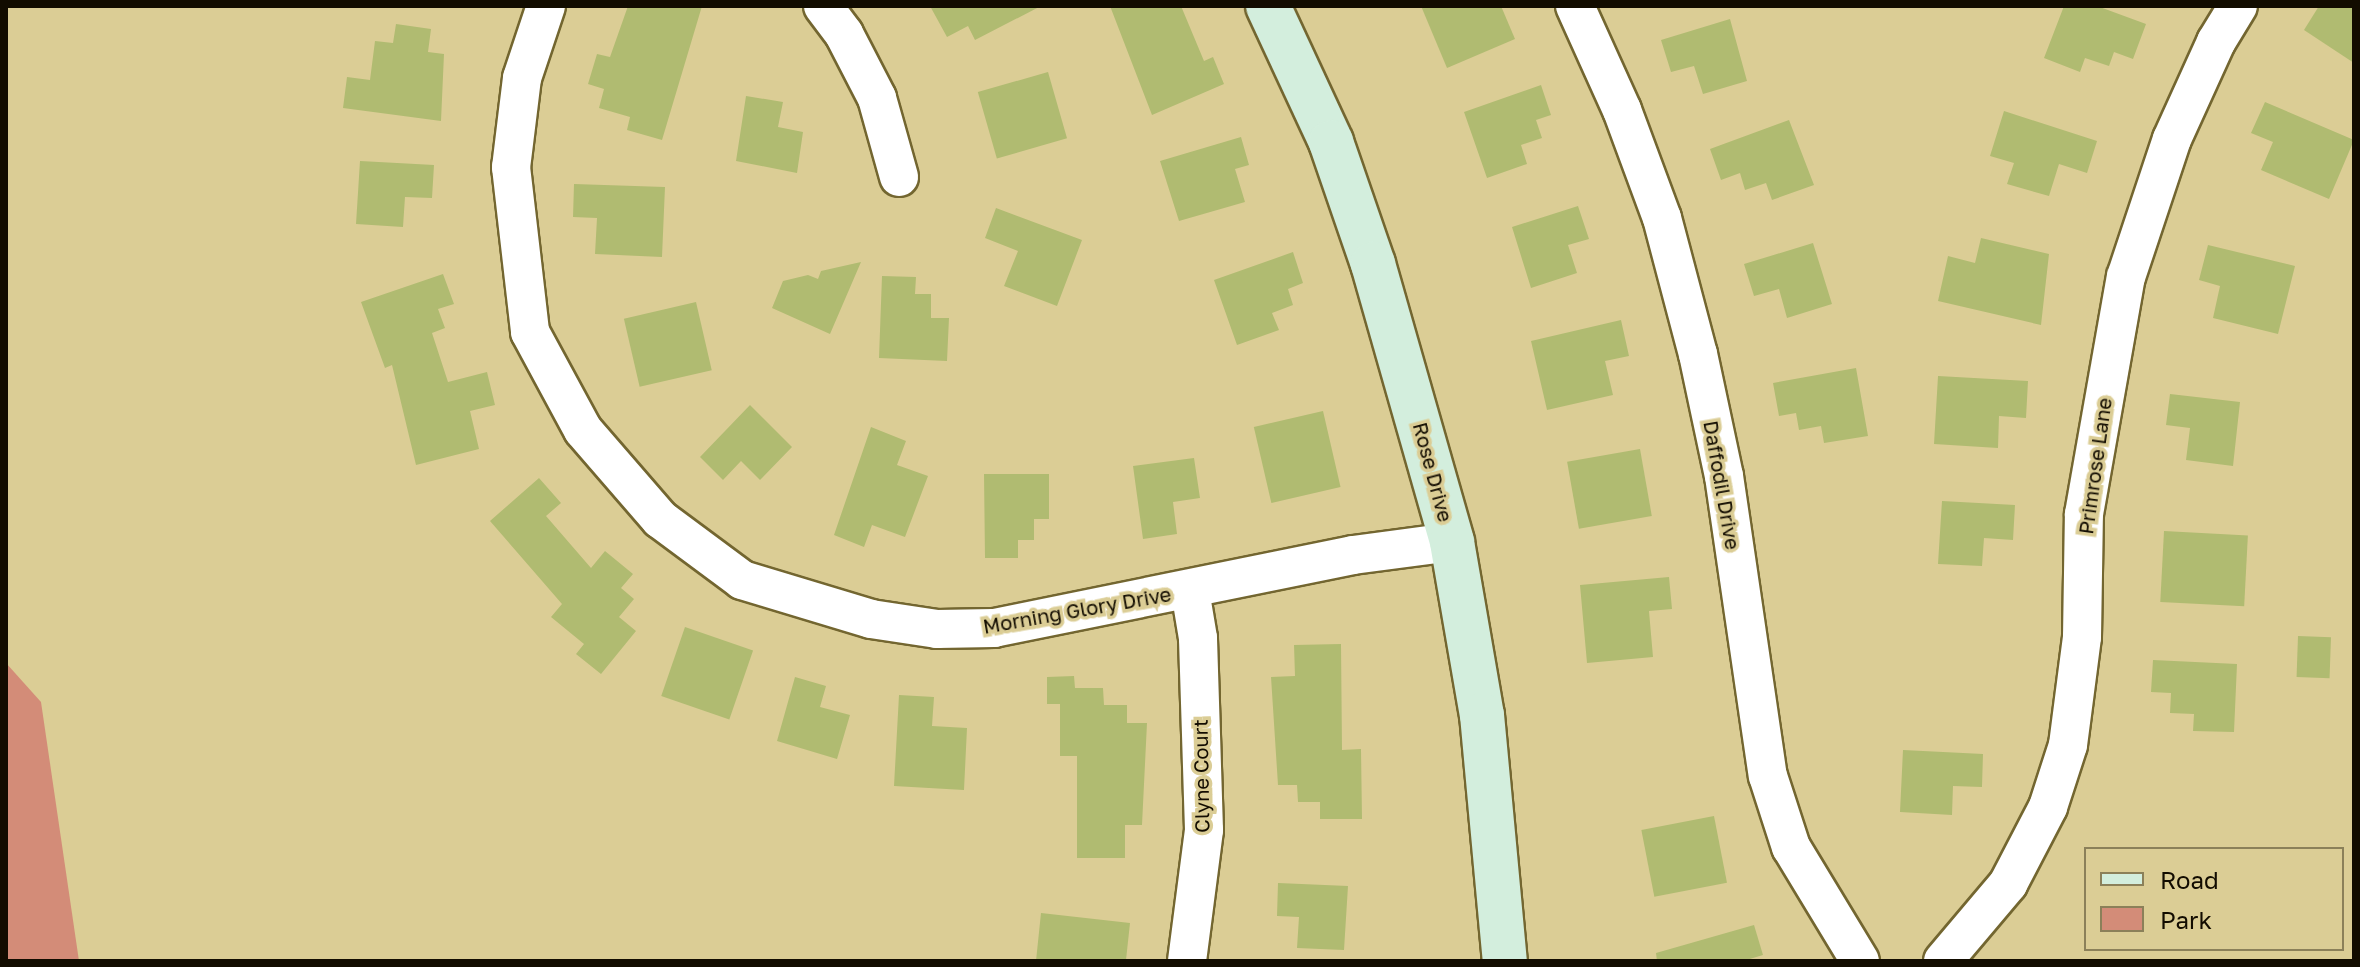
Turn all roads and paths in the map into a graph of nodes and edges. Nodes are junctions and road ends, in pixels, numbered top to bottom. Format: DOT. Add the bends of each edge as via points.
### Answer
graph roads {
  1 [pos="546,6"];
  2 [pos="823,6"];
  3 [pos="1268,6"];
  4 [pos="1575,6"];
  5 [pos="2238,6"];
  6 [pos="899,177"];
  7 [pos="1452,542"];
  8 [pos="1190,590"];
  9 [pos="1187,961"];
  10 [pos="1505,961"];
  11 [pos="1860,961"];
  12 [pos="1943,961"];
  1 -- 8 [label="street, Morning Glory Drive" via="522,78 511,167 530,332 583,430 660,519 742,580 871,619 937,629 994,628"];
  2 -- 6 [label="street" via="877,98"];
  3 -- 7 [label="main road, Rose Drive" via="1331,142"];
  4 -- 11 [label="street, Daffodil Drive" via="1662,218 1698,354 1724,476 1768,776 1791,847"];
  5 -- 12 [label="street, Primrose Lane" via="2172,139 2126,277 2084,514 2082,637 2068,745 2048,807 2008,884"];
  7 -- 8 [label="street, Morning Glory Drive" via="1353,555"];
  7 -- 10 [label="main road, Rose Drive" via="1482,715"];
  8 -- 9 [label="street, Clyne Court" via="1198,638 1204,830"];
}
